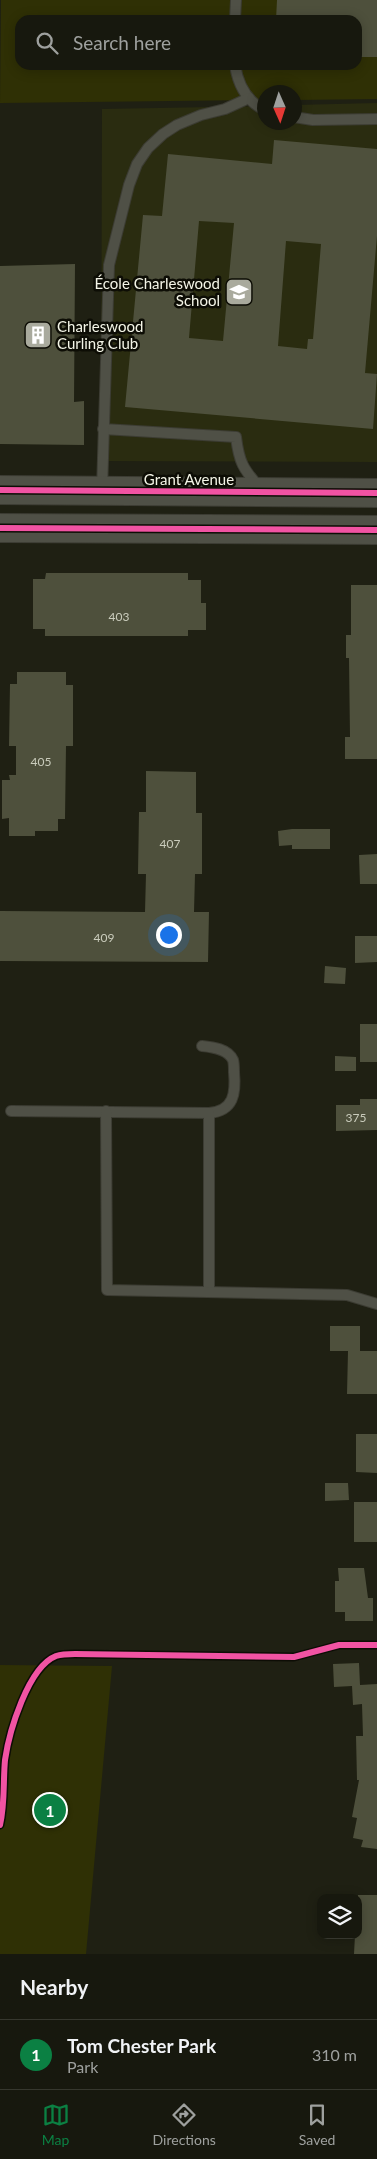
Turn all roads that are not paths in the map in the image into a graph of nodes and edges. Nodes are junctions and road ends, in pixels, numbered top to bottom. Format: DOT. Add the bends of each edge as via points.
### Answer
graph roads {
  1 [pos="236,0"];
  2 [pos="235,15"];
  3 [pos="236,70"];
  4 [pos="249,98"];
  5 [pos="257,104"];
  6 [pos="302,118"];
  7 [pos="377,119"];
  8 [pos="103,429"];
  9 [pos="0,490"];
  10 [pos="102,491"];
  11 [pos="264,492"];
  12 [pos="377,493"];
  13 [pos="1,529"];
  14 [pos="377,530"];
  15 [pos="202,1046"];
  16 [pos="11,1111"];
  17 [pos="106,1111"];
  18 [pos="209,1113"];
  19 [pos="209,1292"];
  20 [pos="377,1304"];
  1 -- 2 [label="lane"];
  3 -- 4 [label="lane"];
  4 -- 5 [label="lane"];
  4 -- 8 [label="lane" via="177,125 148,148 137,164 128,185 109,265"];
  6 -- 7 [label="lane"];
  8 -- 10 [label="lane"];
  8 -- 11 [label="lane" via="236,437 238,458 245,472"];
  9 -- 10 [label="main road, Grant Avenue"];
  10 -- 11 [label="main road, Grant Avenue"];
  11 -- 12 [label="main road, Grant Avenue"];
  13 -- 14 [label="main road"];
  15 -- 18 [label="lane" via="224,1051 233,1060 235,1088 231,1102 220,1112"];
  16 -- 17 [label="lane"];
  17 -- 18 [label="lane"];
  17 -- 19 [label="lane" via="107,1290"];
  18 -- 19 [label="lane"];
  19 -- 20 [label="lane" via="347,1295"];
}
